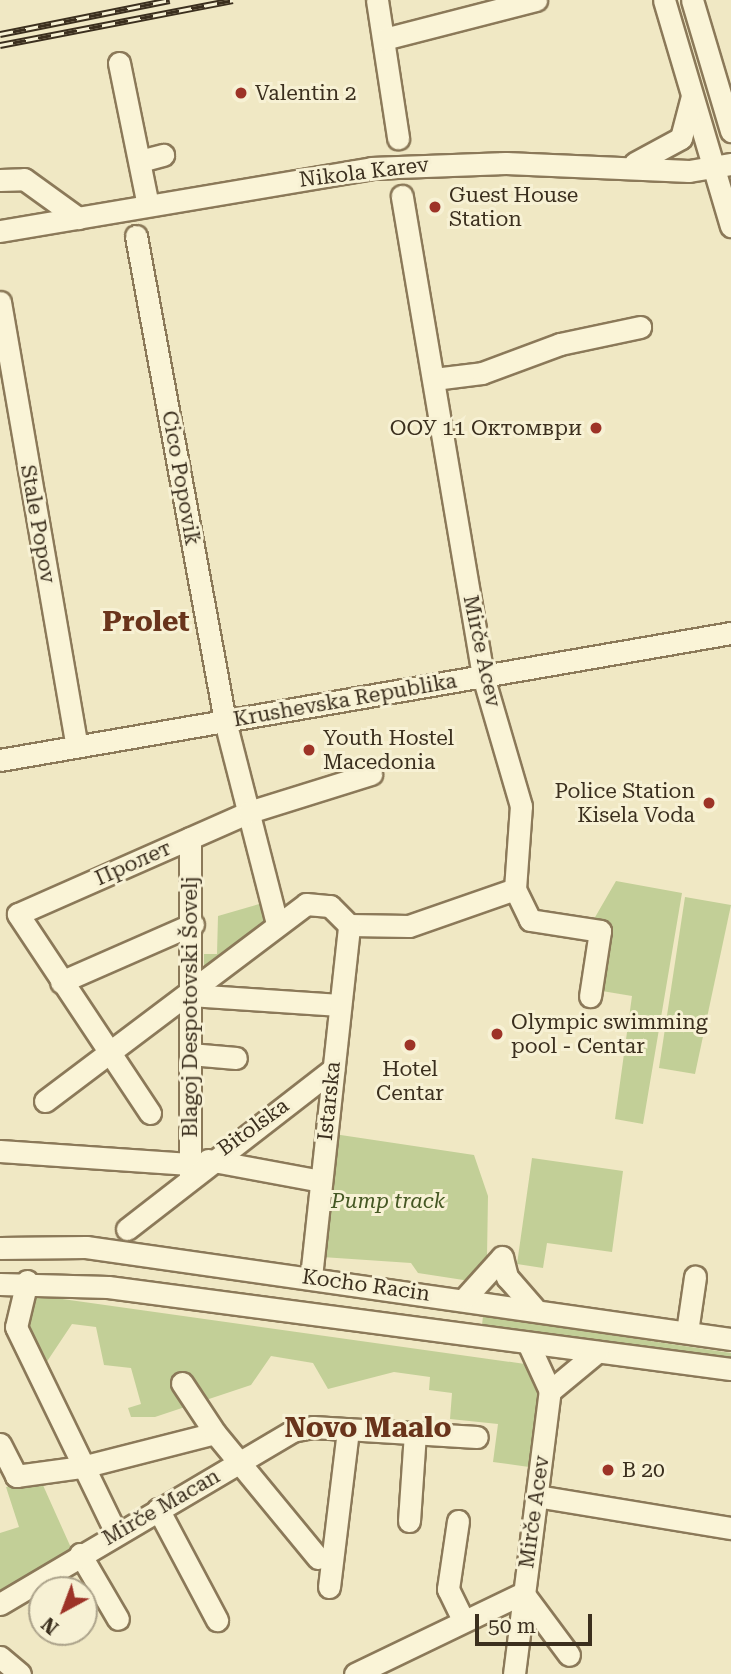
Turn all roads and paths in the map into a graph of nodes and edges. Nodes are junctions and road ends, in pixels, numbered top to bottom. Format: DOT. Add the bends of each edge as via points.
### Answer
graph roads {
  1 [pos="377,0"];
  2 [pos="536,0"];
  3 [pos="664,0"];
  4 [pos="692,0"];
  5 [pos="384,39"];
  6 [pos="119,63"];
  7 [pos="724,74"];
  8 [pos="692,90"];
  9 [pos="731,131"];
  10 [pos="398,138"];
  11 [pos="163,155"];
  12 [pos="140,161"];
  13 [pos="619,166"];
  14 [pos="723,166"];
  15 [pos="0,180"];
  16 [pos="402,196"];
  17 [pos="148,205"];
  18 [pos="78,218"];
  19 [pos="731,226"];
  20 [pos="0,231"];
  21 [pos="136,236"];
  22 [pos="0,302"];
  23 [pos="640,327"];
  24 [pos="434,379"];
  25 [pos="731,633"];
  26 [pos="483,676"];
  27 [pos="225,721"];
  28 [pos="77,747"];
  29 [pos="0,760"];
  30 [pos="371,774"];
  31 [pos="249,812"];
  32 [pos="190,838"];
  33 [pos="515,889"];
  34 [pos="193,924"];
  35 [pos="277,924"];
  36 [pos="349,925"];
  37 [pos="61,982"];
  38 [pos="190,995"];
  39 [pos="590,996"];
  40 [pos="340,1005"];
  41 [pos="110,1052"];
  42 [pos="190,1054"];
  43 [pos="236,1058"];
  44 [pos="332,1069"];
  45 [pos="45,1101"];
  46 [pos="150,1113"];
  47 [pos="0,1152"];
  48 [pos="196,1166"];
  49 [pos="321,1181"];
  50 [pos="127,1229"];
  51 [pos="0,1248"];
  52 [pos="311,1277"];
  53 [pos="695,1278"];
  54 [pos="27,1281"];
  55 [pos="0,1284"];
  56 [pos="465,1298"];
  57 [pos="534,1308"];
  58 [pos="8,1332"];
  59 [pos="687,1332"];
  60 [pos="731,1339"];
  61 [pos="528,1343"];
  62 [pos="597,1352"];
  63 [pos="731,1369"];
  64 [pos="182,1383"];
  65 [pos="551,1391"];
  66 [pos="338,1428"];
  67 [pos="415,1432"];
  68 [pos="215,1433"];
  69 [pos="477,1437"];
  70 [pos="0,1444"];
  71 [pos="237,1463"];
  72 [pos="82,1467"];
  73 [pos="537,1496"];
  74 [pos="158,1509"];
  75 [pos="409,1521"];
  76 [pos="458,1521"];
  77 [pos="731,1528"];
  78 [pos="116,1533"];
  79 [pos="80,1554"];
  80 [pos="318,1558"];
  81 [pos="329,1587"];
  82 [pos="523,1593"];
  83 [pos="0,1605"];
  84 [pos="118,1619"];
  85 [pos="217,1620"];
  86 [pos="463,1620"];
  87 [pos="569,1655"];
  88 [pos="0,1657"];
  89 [pos="20,1674"];
  90 [pos="355,1674"];
  91 [pos="514,1674"];
  1 -- 5 [label="street"];
  2 -- 5 [label="street"];
  3 -- 8 [label="street"];
  4 -- 7 [label="street"];
  5 -- 10 [label="street"];
  6 -- 12 [label="street"];
  7 -- 9 [label="street"];
  8 -- 13 [label="street" via="686,129 675,145"];
  8 -- 14 [label="street"];
  11 -- 12 [label="street"];
  12 -- 17 [label="street"];
  13 -- 14 [label="street, Nikola Karev"];
  13 -- 17 [label="street, Nikola Karev" via="380,167"];
  14 -- 19 [label="street"];
  15 -- 18 [label="street" via="24,179"];
  16 -- 24 [label="street, Mirče Acev"];
  17 -- 18 [label="street, Nikola Karev"];
  18 -- 20 [label="street, Nikola Karev"];
  21 -- 27 [label="street, Cico Popoviḱ"];
  22 -- 28 [label="street, Stale Popov"];
  23 -- 24 [label="street" via="560,344 482,373"];
  24 -- 26 [label="street, Mirče Acev"];
  25 -- 26 [label="street, Krushevska Republika"];
  26 -- 27 [label="street, Krushevska Republika"];
  26 -- 33 [label="street, Mirče Acev" via="521,806"];
  27 -- 28 [label="street, Krushevska Republika"];
  27 -- 31 [label="street"];
  28 -- 29 [label="street, Krushevska Republika"];
  30 -- 31 [label="street, Пролет"];
  31 -- 32 [label="street, Пролет"];
  31 -- 35 [label="street"];
  32 -- 34 [label="street, Blagoj Despotovski Šovelj"];
  32 -- 37 [label="street, Пролет" via="18,914"];
  33 -- 36 [label="street" via="432,921"];
  33 -- 39 [label="street" via="530,920 600,931"];
  34 -- 37 [label="street"];
  34 -- 38 [label="street, Blagoj Despotovski Šovelj"];
  35 -- 36 [label="street" via="318,902 341,912"];
  35 -- 38 [label="street"];
  36 -- 40 [label="street, Istarska"];
  37 -- 41 [label="street"];
  38 -- 40 [label="street"];
  38 -- 41 [label="street"];
  38 -- 42 [label="street, Blagoj Despotovski Šovelj"];
  40 -- 44 [label="street, Istarska"];
  41 -- 45 [label="street"];
  41 -- 46 [label="street"];
  42 -- 43 [label="street"];
  42 -- 48 [label="street, Blagoj Despotovski Šovelj"];
  44 -- 48 [label="street, Bitolska"];
  44 -- 49 [label="street, Istarska"];
  47 -- 48 [label="street"];
  48 -- 49 [label="street, Bitolska"];
  48 -- 50 [label="street, Bitolska"];
  49 -- 52 [label="street, Istarska"];
  51 -- 52 [label="street, Kocho Racin" via="86,1247"];
  52 -- 56 [label="street, Kocho Racin"];
  53 -- 59 [label="street"];
  54 -- 55 [label="street, Kocho Racin"];
  54 -- 58 [label="street"];
  54 -- 61 [label="street, Kocho Racin"];
  56 -- 57 [label="street, Kocho Racin"];
  56 -- 57 [label="street" via="502,1257 507,1277"];
  57 -- 59 [label="street, Kocho Racin"];
  58 -- 72 [label="street"];
  59 -- 60 [label="street, Kocho Racin"];
  61 -- 62 [label="street, Kocho Racin"];
  61 -- 65 [label="street"];
  62 -- 63 [label="street, Kocho Racin"];
  62 -- 65 [label="street"];
  64 -- 68 [label="street"];
  65 -- 73 [label="street, Mirče Acev"];
  66 -- 67 [label="street, Mirče Macan"];
  66 -- 71 [label="street, Mirče Macan" via="292,1431"];
  66 -- 81 [label="street"];
  67 -- 69 [label="street, Mirče Macan"];
  67 -- 75 [label="street"];
  68 -- 71 [label="street"];
  68 -- 72 [label="street"];
  70 -- 72 [label="street" via="16,1476"];
  71 -- 74 [label="street, Mirče Macan"];
  71 -- 80 [label="street"];
  72 -- 78 [label="street"];
  73 -- 77 [label="street"];
  73 -- 82 [label="street, Mirče Acev"];
  74 -- 78 [label="street, Mirče Macan"];
  74 -- 85 [label="street"];
  76 -- 86 [label="street" via="448,1589"];
  78 -- 79 [label="street, Mirče Macan"];
  79 -- 83 [label="street, Mirče Macan"];
  79 -- 84 [label="street"];
  82 -- 86 [label="street"];
  82 -- 87 [label="street"];
  82 -- 91 [label="street, Mirče Acev"];
  86 -- 90 [label="street"];
  88 -- 89 [label="street"];
}
